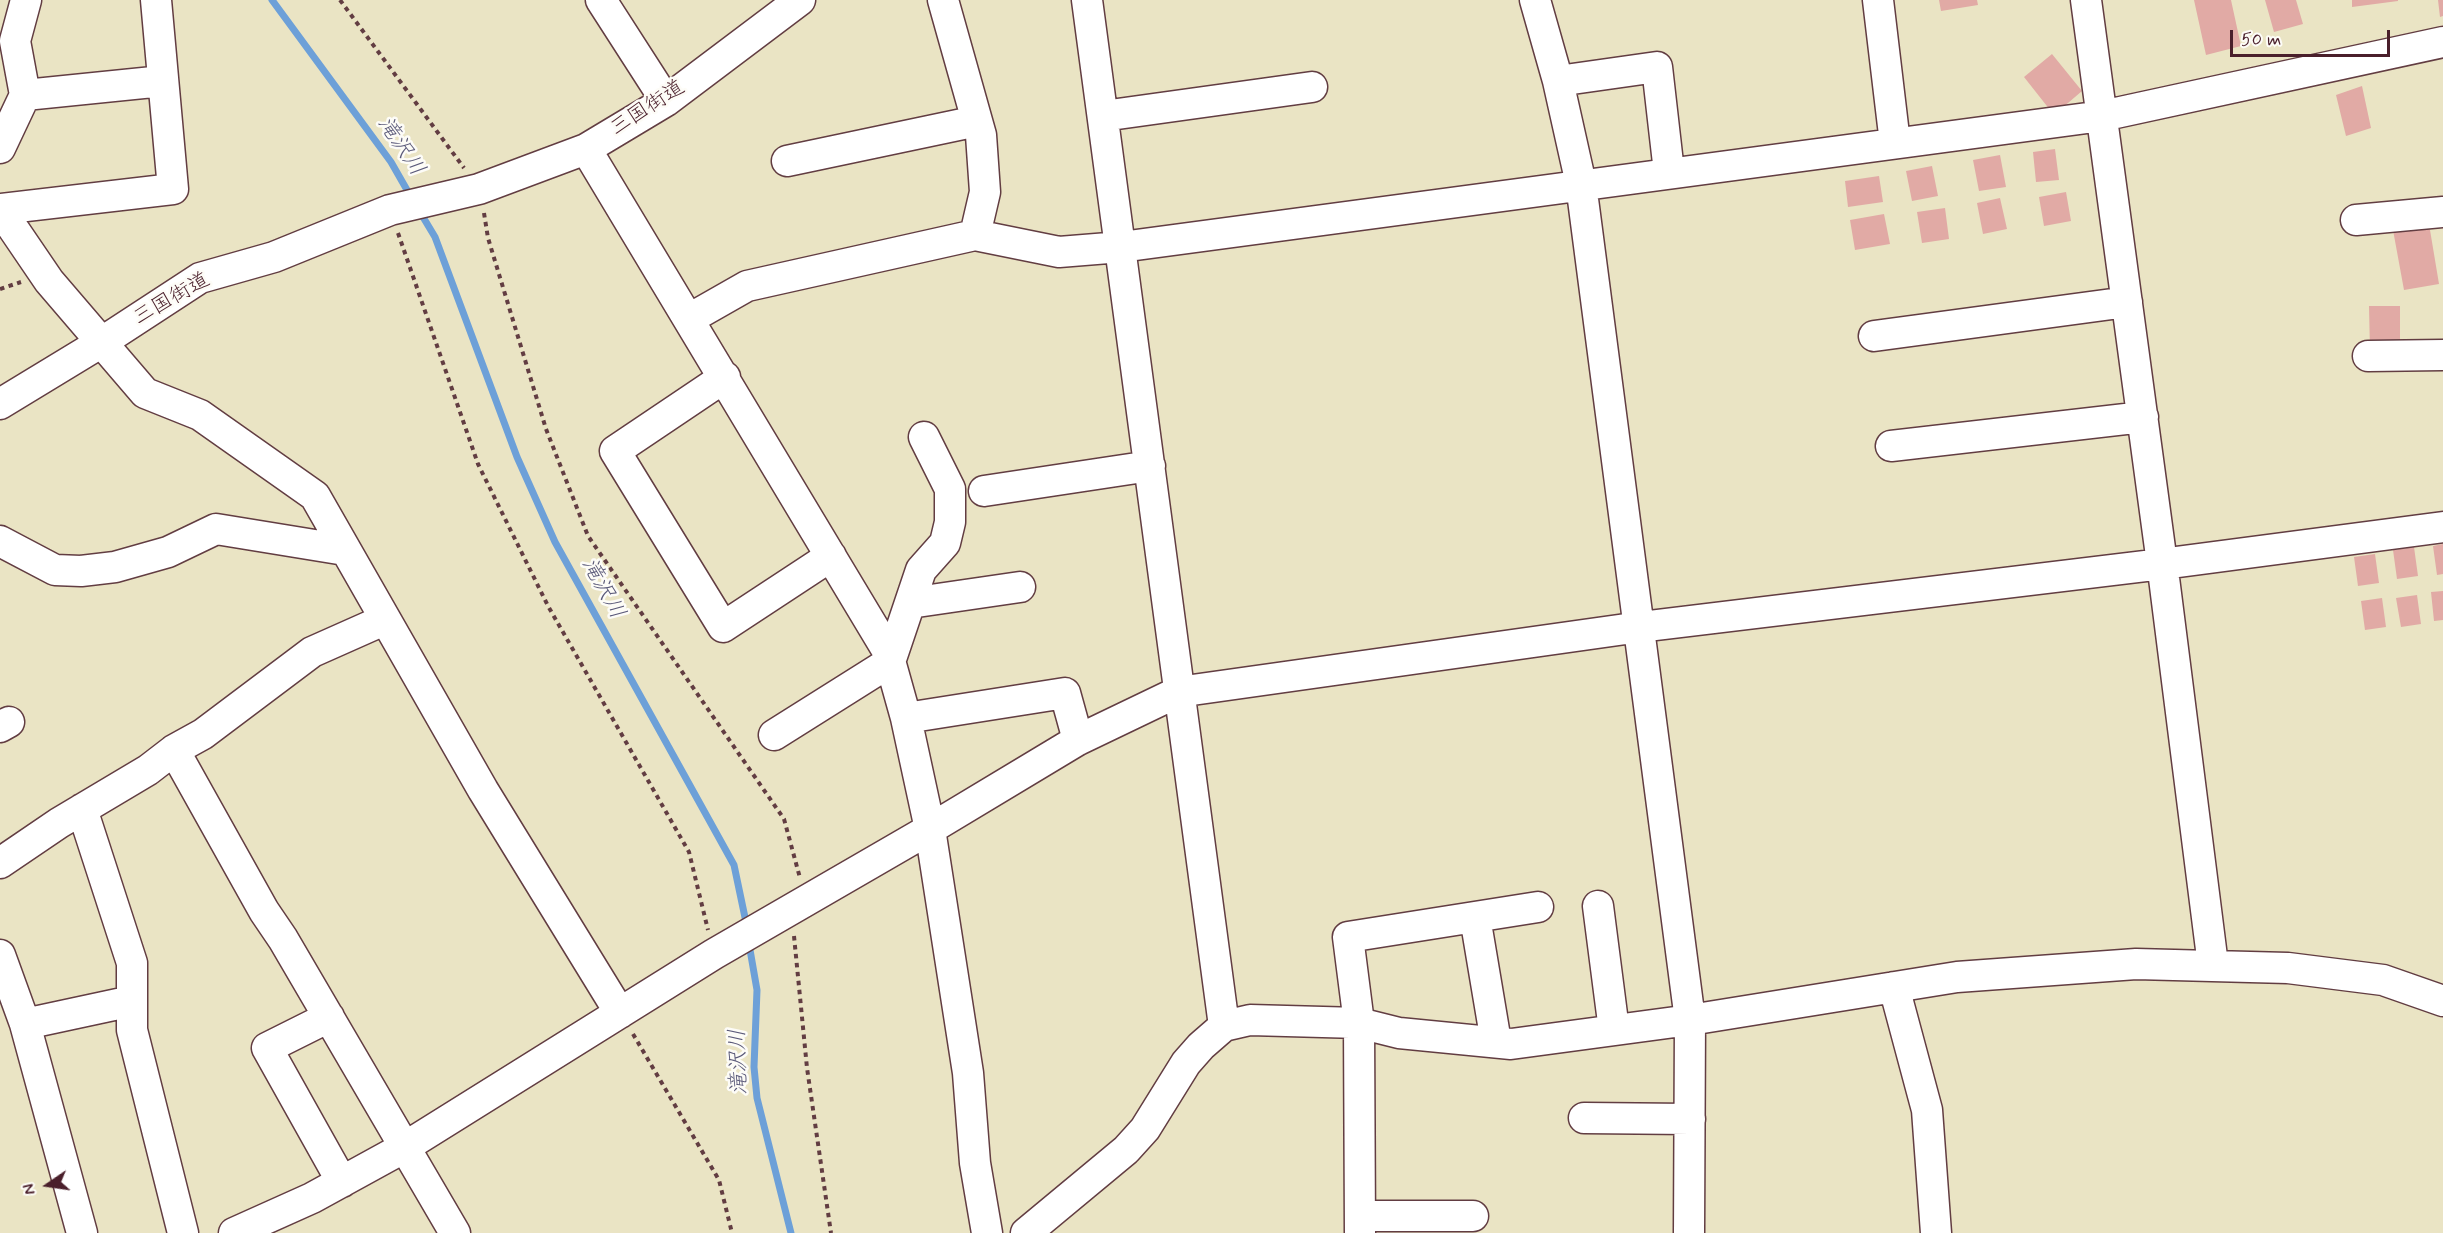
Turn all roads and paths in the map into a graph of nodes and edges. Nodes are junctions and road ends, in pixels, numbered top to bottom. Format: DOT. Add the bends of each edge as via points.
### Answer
graph roads {
  1 [pos="26,0"];
  2 [pos="156,0"];
  3 [pos="340,0"];
  4 [pos="601,0"];
  5 [pos="800,0"];
  6 [pos="943,0"];
  7 [pos="1087,0"];
  8 [pos="1535,0"];
  9 [pos="1878,0"];
  10 [pos="2086,0"];
  11 [pos="2443,42"];
  12 [pos="163,81"];
  13 [pos="1558,81"];
  14 [pos="1312,87"];
  15 [pos="25,95"];
  16 [pos="666,100"];
  17 [pos="1103,116"];
  18 [pos="2102,116"];
  19 [pos="977,121"];
  20 [pos="1895,143"];
  21 [pos="0,148"];
  22 [pos="586,149"];
  23 [pos="787,161"];
  24 [pos="1669,172"];
  25 [pos="1581,184"];
  26 [pos="479,189"];
  27 [pos="0,209"];
  28 [pos="390,210"];
  29 [pos="2443,212"];
  30 [pos="2356,220"];
  31 [pos="975,235"];
  32 [pos="1121,247"];
  33 [pos="2127,302"];
  34 [pos="689,319"];
  35 [pos="1874,336"];
  36 [pos="102,342"];
  37 [pos="2443,355"];
  38 [pos="2368,357"];
  39 [pos="725,377"];
  40 [pos="0,404"];
  41 [pos="2143,417"];
  42 [pos="924,437"];
  43 [pos="1891,446"];
  44 [pos="1150,466"];
  45 [pos="984,491"];
  46 [pos="2443,527"];
  47 [pos="0,541"];
  48 [pos="345,550"];
  49 [pos="831,556"];
  50 [pos="2162,564"];
  51 [pos="1020,587"];
  52 [pos="910,603"];
  53 [pos="384,620"];
  54 [pos="1640,627"];
  55 [pos="890,662"];
  56 [pos="1179,692"];
  57 [pos="906,718"];
  58 [pos="774,735"];
  59 [pos="1078,740"];
  60 [pos="174,750"];
  61 [pos="82,809"];
  62 [pos="930,829"];
  63 [pos="0,863"];
  64 [pos="799,906"];
  65 [pos="1598,906"];
  66 [pos="1538,907"];
  67 [pos="1475,917"];
  68 [pos="714,954"];
  69 [pos="0,955"];
  70 [pos="2213,966"];
  71 [pos="1894,987"];
  72 [pos="2443,1000"];
  73 [pos="132,1001"];
  74 [pos="620,1013"];
  75 [pos="329,1017"];
  76 [pos="1690,1020"];
  77 [pos="1359,1023"];
  78 [pos="25,1024"];
  79 [pos="1224,1026"];
  80 [pos="1614,1030"];
  81 [pos="1496,1042"];
  82 [pos="1584,1118"];
  83 [pos="1690,1119"];
  84 [pos="405,1147"];
  85 [pos="342,1182"];
  86 [pos="1473,1216"];
  87 [pos="1360,1225"];
  88 [pos="82,1233"];
  89 [pos="183,1233"];
  90 [pos="234,1233"];
  91 [pos="455,1233"];
  92 [pos="732,1233"];
  93 [pos="831,1233"];
  94 [pos="987,1233"];
  95 [pos="1026,1233"];
  96 [pos="1689,1233"];
  97 [pos="1936,1233"];
  1 -- 15 [label="street" via="15,41"];
  2 -- 12 [label="street"];
  3 -- 26 [label="path"];
  4 -- 16 [label="street"];
  5 -- 16 [label="street, 三国街道"];
  6 -- 19 [label="street"];
  7 -- 17 [label="street"];
  8 -- 13 [label="street"];
  9 -- 20 [label="street"];
  10 -- 18 [label="street"];
  11 -- 18 [label="street"];
  12 -- 15 [label="street"];
  12 -- 27 [label="street" via="173,189"];
  13 -- 24 [label="street" via="1657,67"];
  13 -- 25 [label="street"];
  14 -- 17 [label="street"];
  15 -- 21 [label="street"];
  16 -- 22 [label="street, 三国街道"];
  17 -- 32 [label="street"];
  18 -- 20 [label="street"];
  18 -- 33 [label="street"];
  19 -- 23 [label="street"];
  19 -- 31 [label="street" via="985,192"];
  20 -- 24 [label="street"];
  22 -- 26 [label="street, 三国街道"];
  22 -- 34 [label="street"];
  24 -- 25 [label="street"];
  25 -- 32 [label="street"];
  25 -- 54 [label="street"];
  26 -- 28 [label="street, 三国街道"];
  26 -- 64 [label="path" via="488,238 546,429 588,536 784,819"];
  27 -- 36 [label="street" via="49,280"];
  28 -- 36 [label="street, 三国街道" via="274,257 200,278"];
  28 -- 68 [label="path" via="478,464 548,606 689,852"];
  29 -- 30 [label="street"];
  31 -- 32 [label="street" via="1059,252"];
  31 -- 34 [label="street" via="747,286"];
  32 -- 44 [label="street"];
  33 -- 35 [label="street"];
  33 -- 41 [label="street"];
  34 -- 39 [label="street"];
  36 -- 40 [label="street, 三国街道"];
  36 -- 48 [label="street" via="144,393 200,415 315,496"];
  37 -- 38 [label="street"];
  39 -- 49 [label="street"];
  39 -- 49 [label="street" via="615,451 723,627"];
  41 -- 43 [label="street"];
  41 -- 50 [label="street"];
  42 -- 52 [label="street" via="950,489 950,522 945,543 921,570"];
  44 -- 45 [label="street"];
  44 -- 56 [label="street"];
  46 -- 50 [label="street"];
  47 -- 48 [label="street" via="54,570 81,571 115,567 168,552 216,529"];
  48 -- 53 [label="street"];
  49 -- 55 [label="street" via="887,650"];
  50 -- 54 [label="street"];
  50 -- 70 [label="street"];
  51 -- 52 [label="street"];
  52 -- 55 [label="street"];
  53 -- 60 [label="street" via="312,652 203,734"];
  53 -- 74 [label="street"];
  54 -- 56 [label="street"];
  54 -- 76 [label="street"];
  55 -- 57 [label="street"];
  55 -- 58 [label="street"];
  56 -- 59 [label="street"];
  56 -- 79 [label="street"];
  57 -- 59 [label="street" via="1065,693"];
  57 -- 62 [label="street"];
  59 -- 62 [label="street"];
  60 -- 61 [label="street"];
  60 -- 75 [label="street"];
  61 -- 63 [label="street"];
  61 -- 73 [label="street" via="132,963"];
  62 -- 64 [label="street"];
  62 -- 94 [label="street" via="968,1073 974,1152"];
  64 -- 68 [label="street"];
  64 -- 93 [label="path" via="807,1068"];
  65 -- 80 [label="street"];
  66 -- 67 [label="street"];
  67 -- 77 [label="street" via="1348,937"];
  67 -- 81 [label="street"];
  68 -- 74 [label="street"];
  69 -- 78 [label="street"];
  70 -- 71 [label="street" via="2136,964 2058,969 1956,977"];
  70 -- 72 [label="street" via="2288,968 2383,980"];
  71 -- 76 [label="street"];
  71 -- 97 [label="street" via="1927,1110"];
  73 -- 78 [label="street"];
  73 -- 89 [label="street" via="132,1030"];
  74 -- 84 [label="street"];
  74 -- 92 [label="path" via="719,1180"];
  75 -- 84 [label="street"];
  75 -- 85 [label="street" via="267,1048"];
  76 -- 80 [label="street"];
  76 -- 83 [label="street"];
  77 -- 79 [label="street" via="1250,1020"];
  77 -- 81 [label="street" via="1399,1032"];
  77 -- 87 [label="street"];
  78 -- 88 [label="street"];
  79 -- 95 [label="street" via="1186,1063 1145,1129 1126,1150"];
  80 -- 81 [label="street" via="1511,1044"];
  82 -- 83 [label="street"];
  83 -- 96 [label="street"];
  84 -- 85 [label="street"];
  84 -- 91 [label="street"];
  85 -- 90 [label="street"];
  86 -- 87 [label="street"];
}
